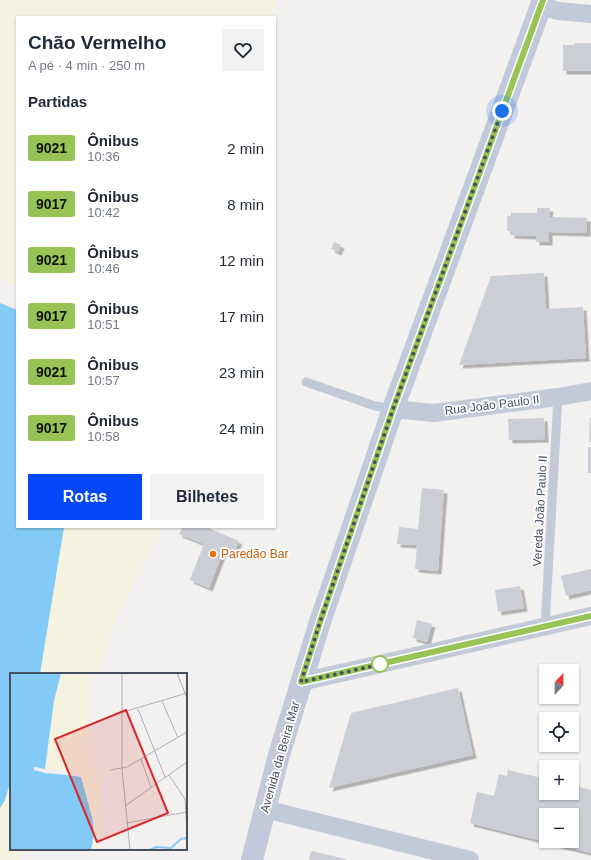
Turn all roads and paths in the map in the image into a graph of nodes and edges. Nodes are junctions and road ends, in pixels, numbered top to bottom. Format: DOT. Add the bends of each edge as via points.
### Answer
graph roads {
  1 [pos="542,3"];
  2 [pos="591,14"];
  3 [pos="306,382"];
  4 [pos="591,391"];
  5 [pos="558,397"];
  6 [pos="393,409"];
  7 [pos="591,616"];
  8 [pos="545,626"];
  9 [pos="301,682"];
  10 [pos="265,809"];
  11 [pos="252,860"];
  12 [pos="470,860"];
  1 -- 2 [label="street" via="558,11"];
  1 -- 6 [label="main road, Avenida da Beira Mar"];
  3 -- 6 [label="lane" via="375,406"];
  4 -- 5 [label="street, Rua João Paulo II"];
  5 -- 6 [label="street, Rua João Paulo II" via="434,413"];
  5 -- 8 [label="lane, Vereda João Paulo II"];
  6 -- 9 [label="main road, Avenida da Beira Mar"];
  7 -- 8 [label="street"];
  8 -- 9 [label="street"];
  9 -- 10 [label="main road, Avenida da Beira Mar"];
  10 -- 11 [label="main road, Avenida da Beira Mar"];
  10 -- 12 [label="street"];
}
